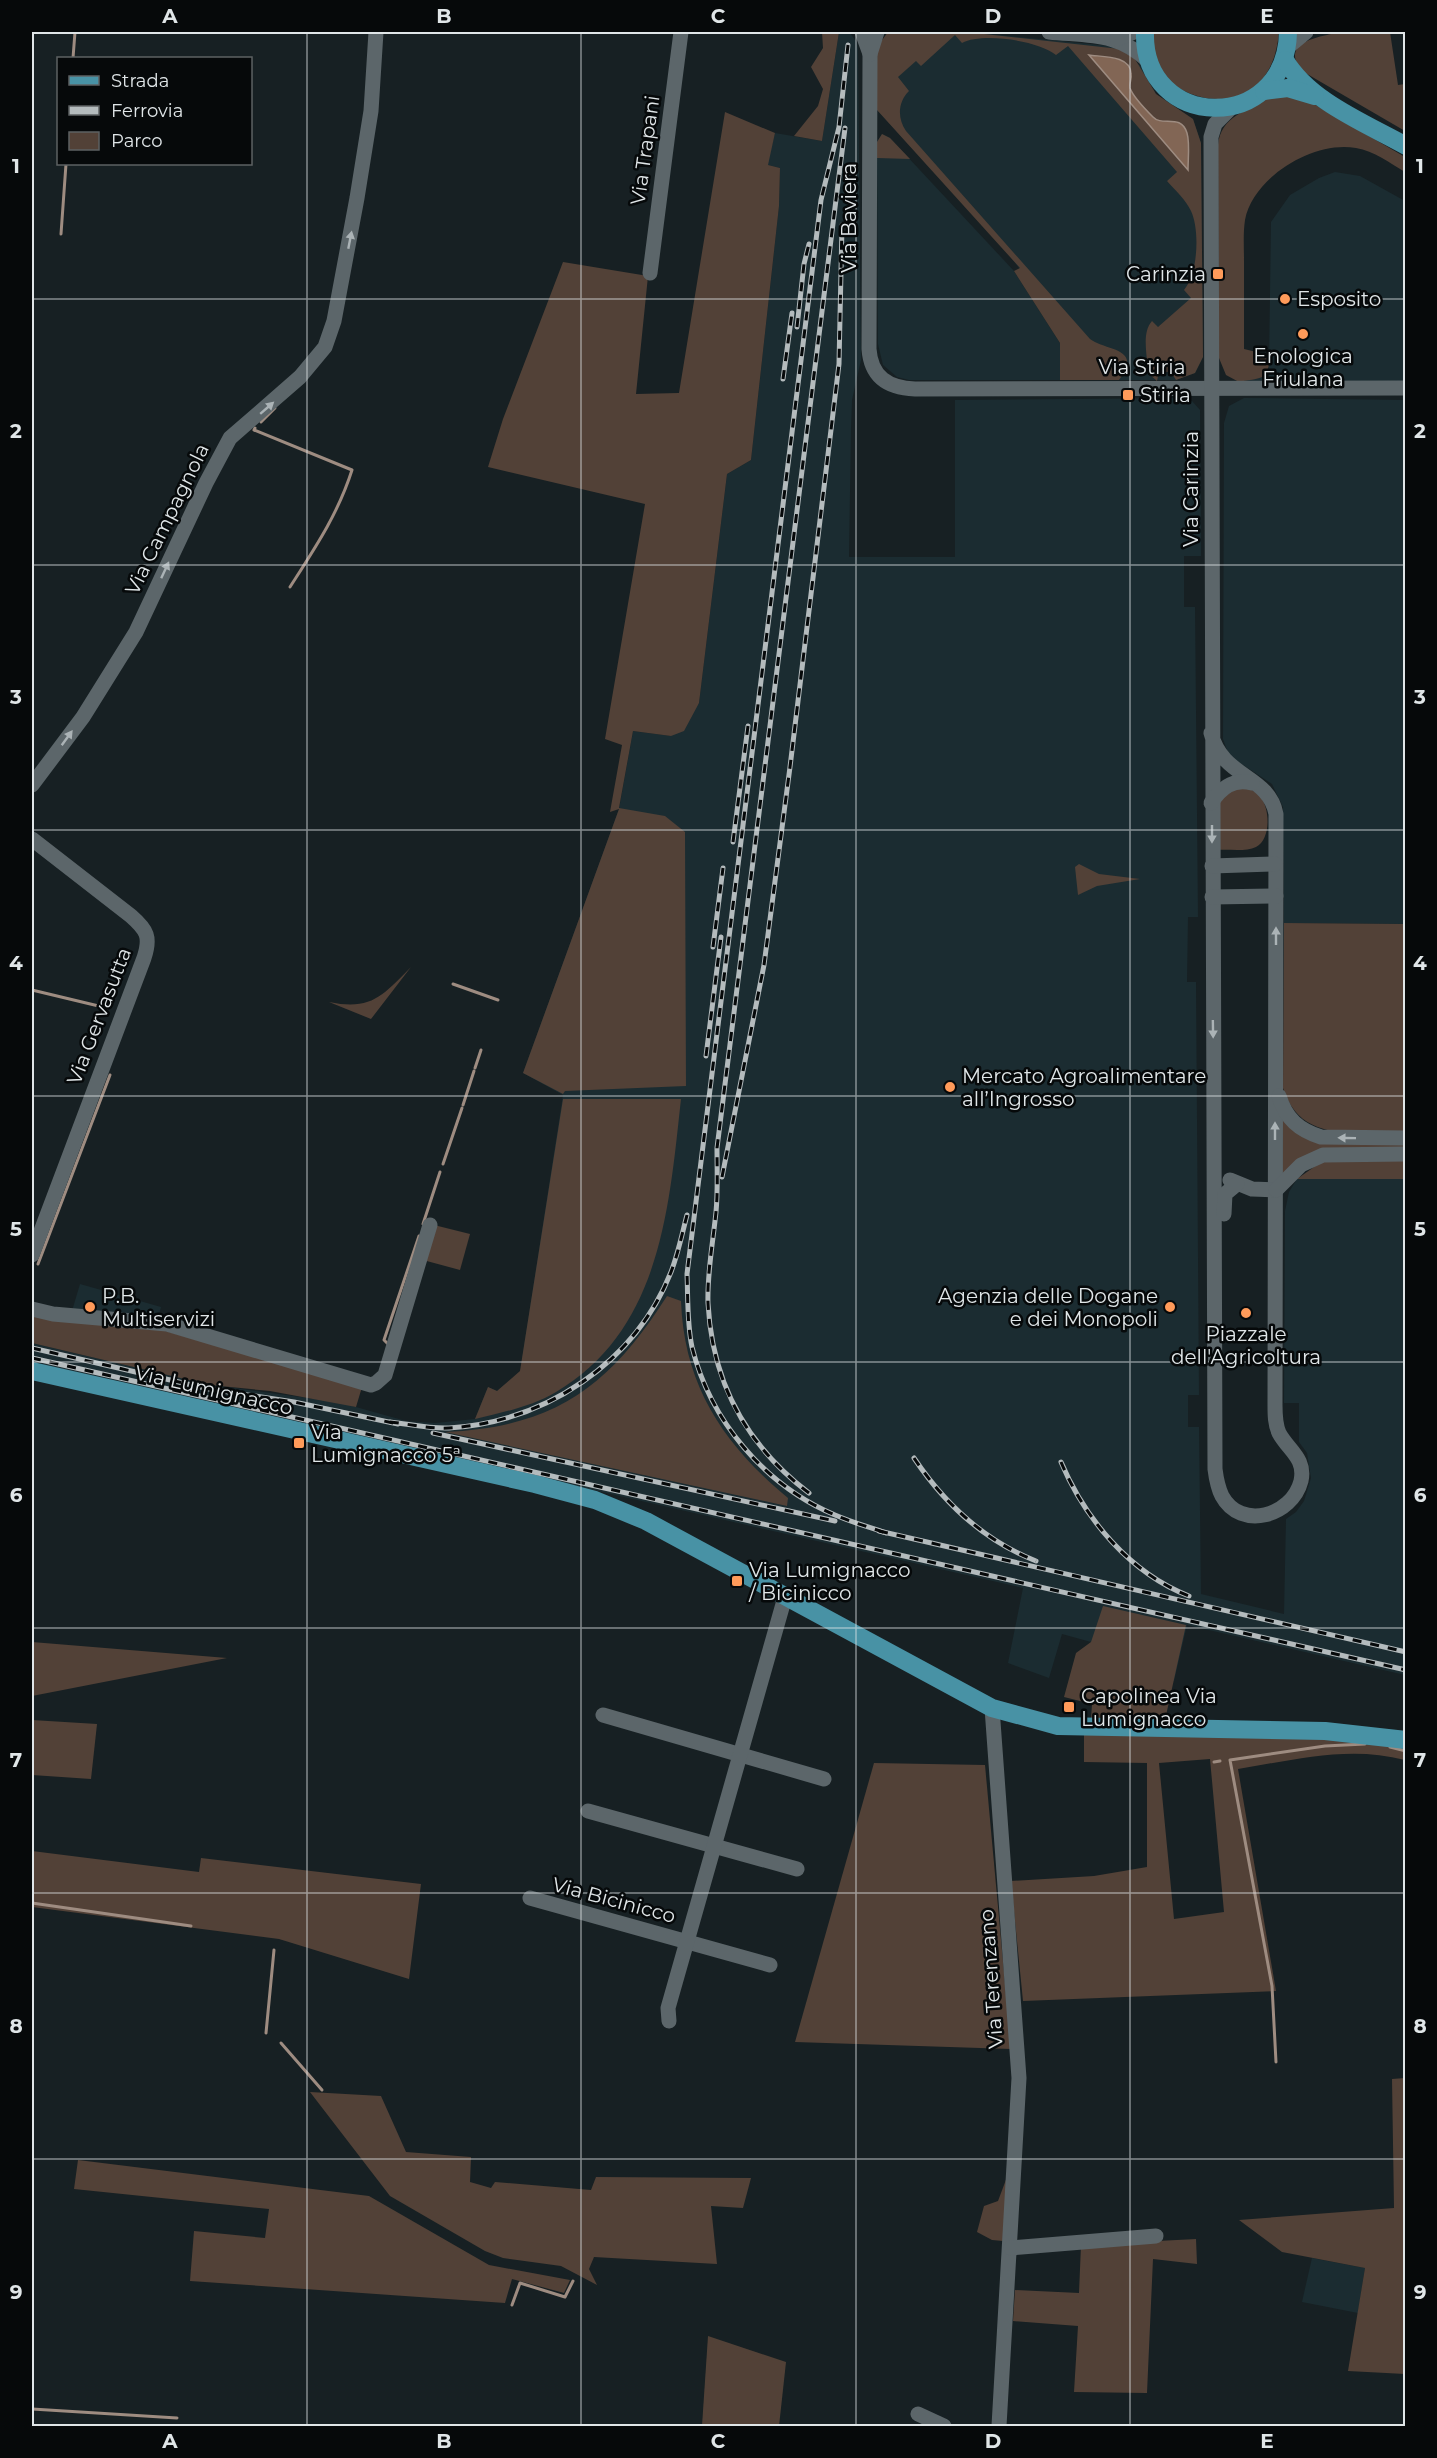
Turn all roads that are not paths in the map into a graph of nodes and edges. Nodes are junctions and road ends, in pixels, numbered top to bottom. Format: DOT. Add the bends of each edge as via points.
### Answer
graph roads {
  1 [pos="376,32"];
  2 [pos="681,32"];
  3 [pos="862,32"];
  4 [pos="877,32"];
  5 [pos="1048,32"];
  6 [pos="1134,32"];
  7 [pos="1145,32"];
  8 [pos="1306,32"];
  9 [pos="1117,39"];
  10 [pos="1287,46"];
  11 [pos="870,54"];
  12 [pos="1149,62"];
  13 [pos="1264,91"];
  14 [pos="1322,98"];
  15 [pos="1189,104"];
  16 [pos="1232,107"];
  17 [pos="1211,137"];
  18 [pos="1406,146"];
  19 [pos="650,273"];
  20 [pos="881,380"];
  21 [pos="1212,388"];
  22 [pos="1406,388"];
  23 [pos="1211,733"];
  24 [pos="32,784"];
  25 [pos="1260,786"];
  26 [pos="1211,803"];
  27 [pos="32,839"];
  28 [pos="1275,864"];
  29 [pos="1212,866"];
  30 [pos="1276,896"];
  31 [pos="1212,897"];
  32 [pos="1275,1076"];
  33 [pos="1406,1138"];
  34 [pos="1406,1154"];
  35 [pos="1215,1164"];
  36 [pos="1237,1184"];
  37 [pos="1276,1190"];
  38 [pos="430,1226"];
  39 [pos="32,1255"];
  40 [pos="32,1309"];
  41 [pos="32,1371"];
  42 [pos="1215,1410"];
  43 [pos="785,1597"];
  44 [pos="992,1708"];
  45 [pos="603,1715"];
  46 [pos="1406,1740"];
  47 [pos="739,1754"];
  48 [pos="824,1779"];
  49 [pos="588,1811"];
  50 [pos="714,1846"];
  51 [pos="797,1869"];
  52 [pos="530,1898"];
  53 [pos="687,1942"];
  54 [pos="770,1965"];
  55 [pos="669,2021"];
  56 [pos="1156,2236"];
  57 [pos="1011,2248"];
  58 [pos="918,2414"];
  59 [pos="944,2427"];
  60 [pos="999,2427"];
  24 -- 1 [label="street, Via Campagnola, one-way" via="88,709 136,632 230,438 300,377 325,347 334,321 359,187 371,111"];
  2 -- 19 [label="street, Via Trapani"];
  3 -- 11 [label="street, Via Baviera"];
  4 -- 11 [label="street, Via Baviera"];
  5 -- 9 [label="street"];
  6 -- 9 [label="street"];
  7 -- 12 [label="main road"];
  8 -- 10 [label="street"];
  9 -- 12 [label="street"];
  10 -- 13 [label="main road" via="1280,72"];
  10 -- 14 [label="main road" via="1296,75"];
  11 -- 20 [label="street, Via Baviera" via="869,349 873,369"];
  12 -- 15 [label="main road" via="1165,87"];
  13 -- 14 [label="main road" via="1288,88"];
  13 -- 16 [label="main road"];
  14 -- 18 [label="main road"];
  15 -- 16 [label="main road"];
  15 -- 17 [label="street, Via Carinzia" via="1199,111"];
  16 -- 17 [label="street" via="1215,124"];
  17 -- 21 [label="street, Via Carinzia"];
  20 -- 21 [label="street, Via Stiria" via="915,389"];
  21 -- 22 [label="street, Via Stiria"];
  21 -- 23 [label="street, Via Carinzia"];
  23 -- 25 [label="street" via="1226,763"];
  23 -- 26 [label="street"];
  25 -- 26 [label="street" via="1236,781"];
  25 -- 28 [label="street" via="1274,802"];
  26 -- 29 [label="street, one-way"];
  27 -- 39 [label="street, Via Gervasutta" via="131,916 146,930 149,940"];
  28 -- 29 [label="street"];
  28 -- 30 [label="street"];
  29 -- 31 [label="street"];
  30 -- 31 [label="street"];
  32 -- 30 [label="street, one-way"];
  31 -- 35 [label="street, one-way"];
  33 -- 32 [label="street, one-way" via="1321,1137 1309,1133 1289,1119 1282,1108"];
  37 -- 32 [label="street, one-way"];
  34 -- 37 [label="street" via="1323,1155 1300,1165"];
  35 -- 36 [label="street"];
  35 -- 42 [label="street"];
  36 -- 37 [label="street" via="1252,1190"];
  36 -- 42 [label="street" via="1224,1197 1224,1390"];
  37 -- 42 [label="street" via="1275,1422 1280,1435 1296,1453 1302,1470 1296,1493 1281,1509 1270,1515 1248,1514 1222,1497 1215,1469"];
  38 -- 40 [label="street" via="385,1374 371,1385 167,1324"];
  41 -- 43 [label="main road, Via Lumignacco" via="595,1500 646,1521"];
  43 -- 44 [label="main road, Via Lumignacco"];
  43 -- 47 [label="street, Via Bicinicco"];
  44 -- 46 [label="main road, Via Lumignacco" via="1058,1726 1325,1731"];
  44 -- 57 [label="street, Via Terenzano" via="1019,2078"];
  45 -- 47 [label="street"];
  47 -- 48 [label="street"];
  47 -- 50 [label="street, Via Bicinicco"];
  49 -- 50 [label="street"];
  50 -- 51 [label="street"];
  50 -- 53 [label="street, Via Bicinicco"];
  52 -- 53 [label="street, Via Bicinicco"];
  53 -- 54 [label="street, Via Bicinicco"];
  53 -- 55 [label="street, Via Bicinicco" via="668,2008"];
  56 -- 57 [label="street"];
  57 -- 60 [label="street, Via Terenzano"];
  58 -- 59 [label="street"];
}
